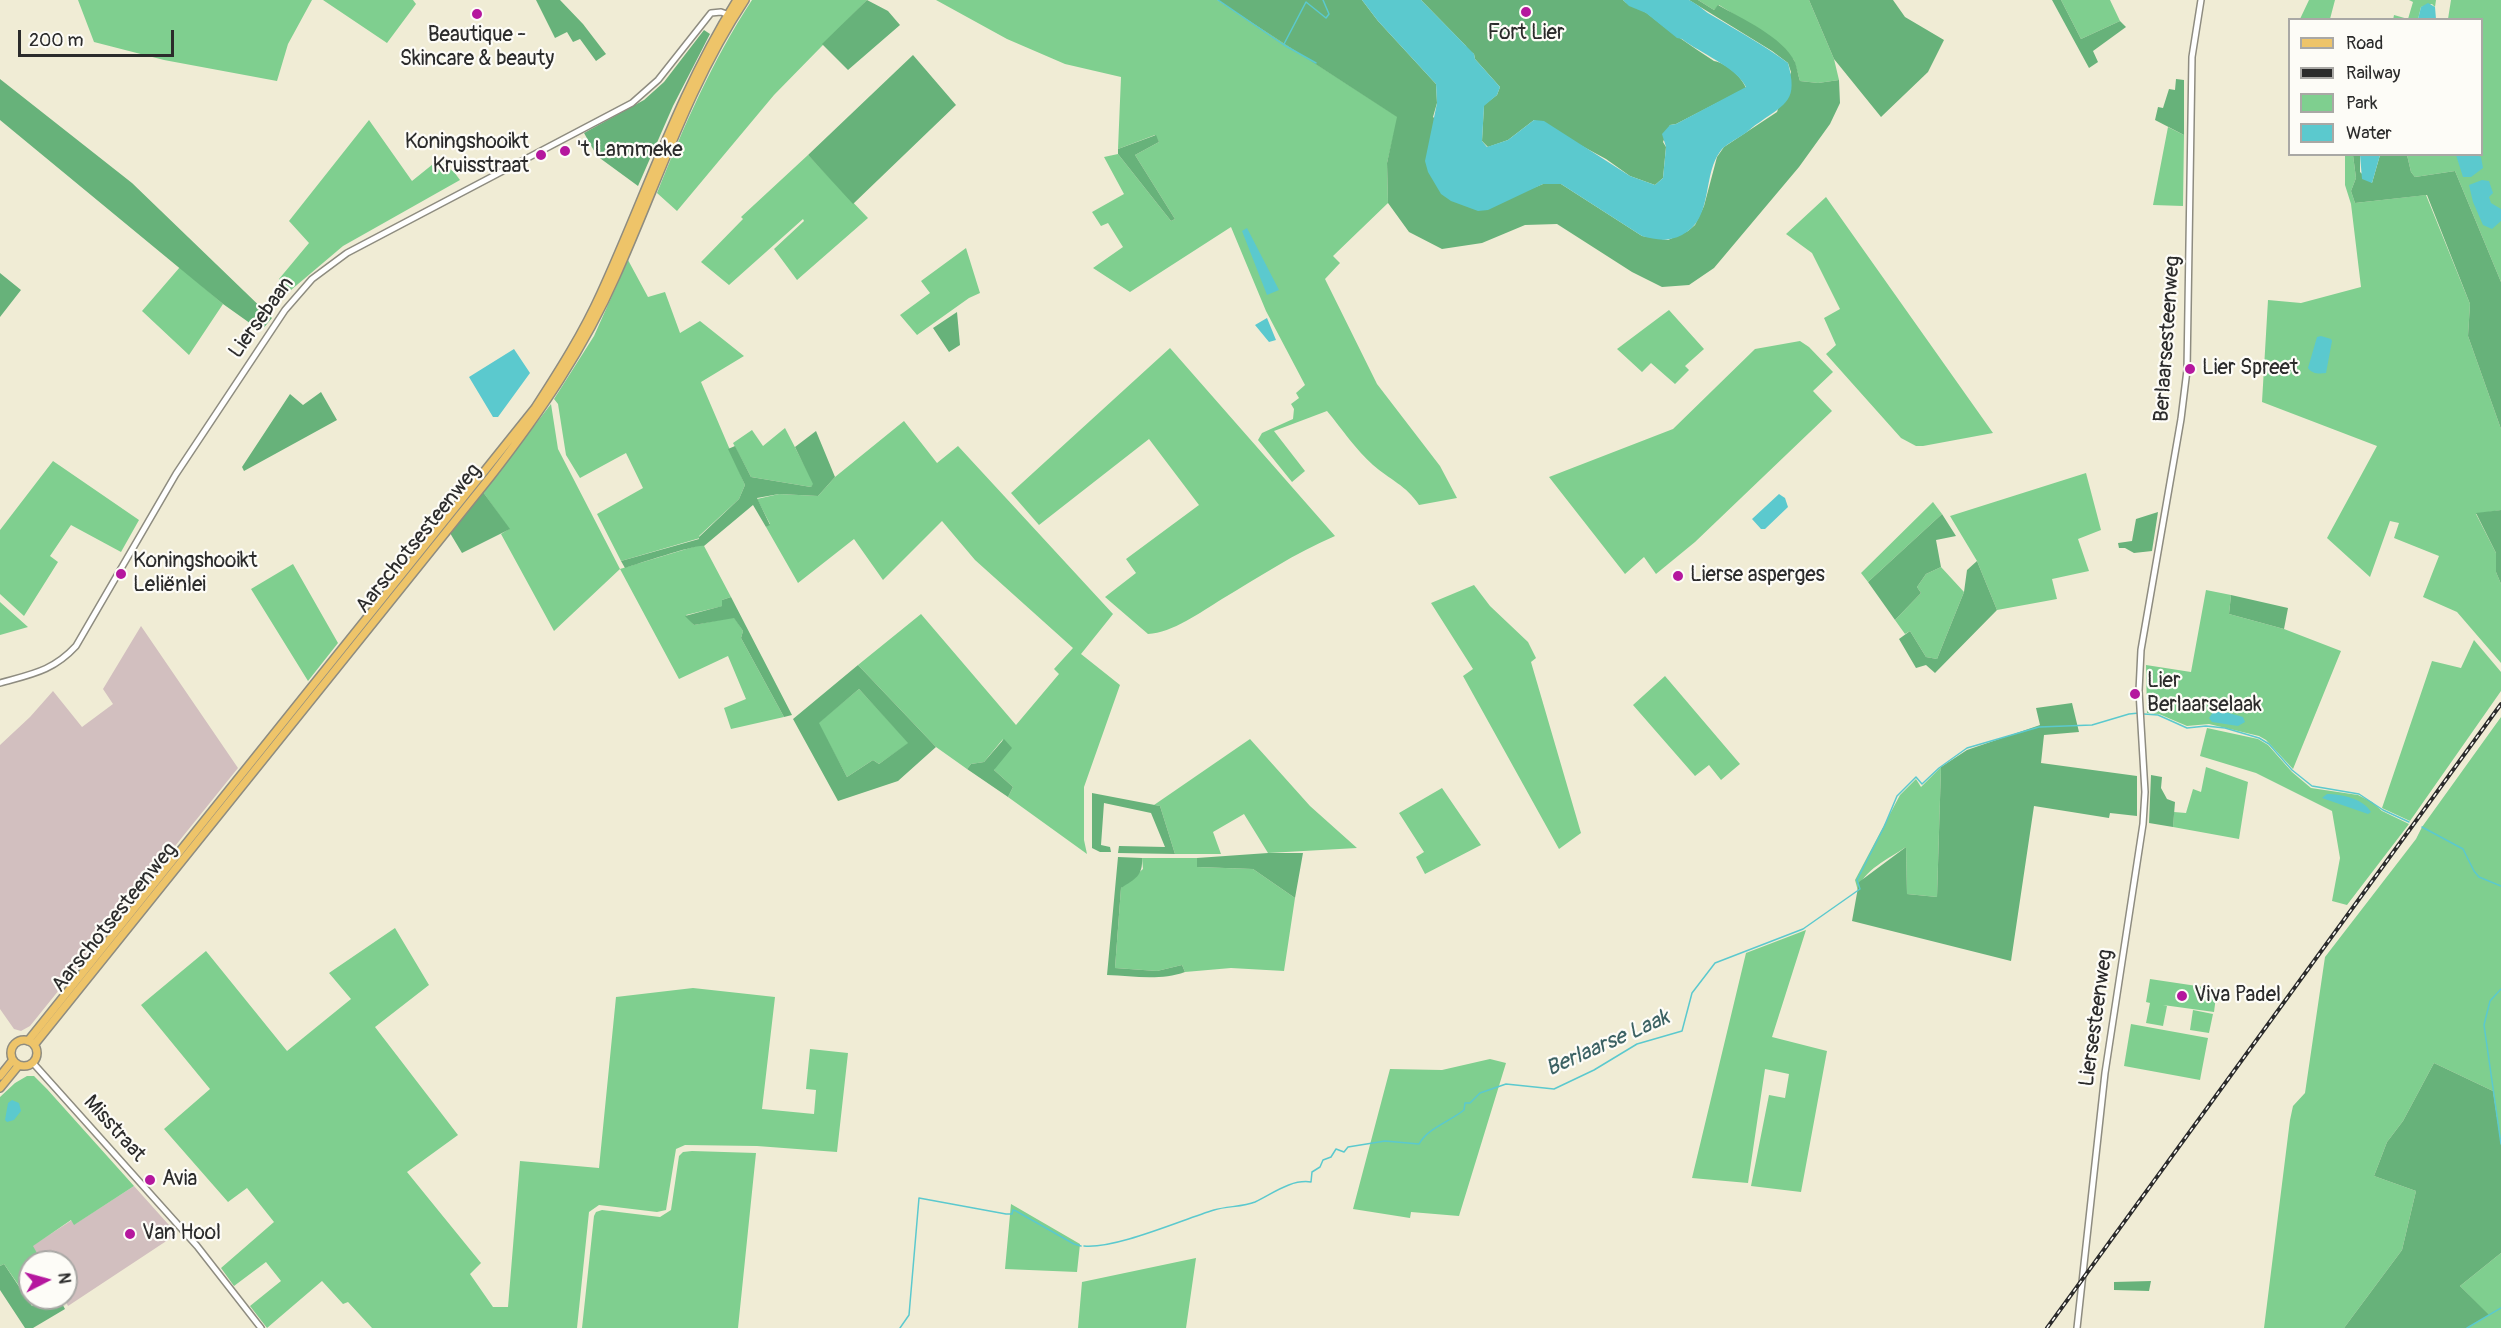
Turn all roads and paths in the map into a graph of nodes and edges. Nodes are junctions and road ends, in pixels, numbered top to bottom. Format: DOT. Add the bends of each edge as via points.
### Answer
graph roads {
  1 [pos="737,0"];
  2 [pos="745,0"];
  3 [pos="2200,0"];
  4 [pos="731,16"];
  5 [pos="0,683"];
  6 [pos="2140,714"];
  7 [pos="31,1043"];
  8 [pos="15,1063"];
  9 [pos="33,1063"];
  10 [pos="0,1076"];
  11 [pos="0,1088"];
  12 [pos="261,1328"];
  13 [pos="2077,1328"];
  1 -- 4 [label="main road, Aarschotsesteenweg"];
  2 -- 4 [label="main road, Aarschotsesteenweg"];
  3 -- 6 [label="street, Berlaarsesteenweg" via="2192,57 2187,370 2141,650"];
  4 -- 5 [label="street, Liersebaan" via="711,13 658,80 622,109 346,253 312,279 285,310 176,474 76,646 48,669"];
  4 -- 7 [label="main road, Aarschotsesteenweg" via="673,136 616,276 565,373 491,476"];
  6 -- 13 [label="street, Liersesteenweg" via="2145,777 2143,824 2105,1073"];
  7 -- 8 [label="main road" via="20,1041 12,1046 10,1055"];
  7 -- 9 [label="main road" via="37,1053"];
  8 -- 9 [label="main road" via="26,1067"];
  8 -- 10 [label="main road"];
  8 -- 11 [label="main road"];
  9 -- 12 [label="street, Misstraat" via="196,1246"];
}
